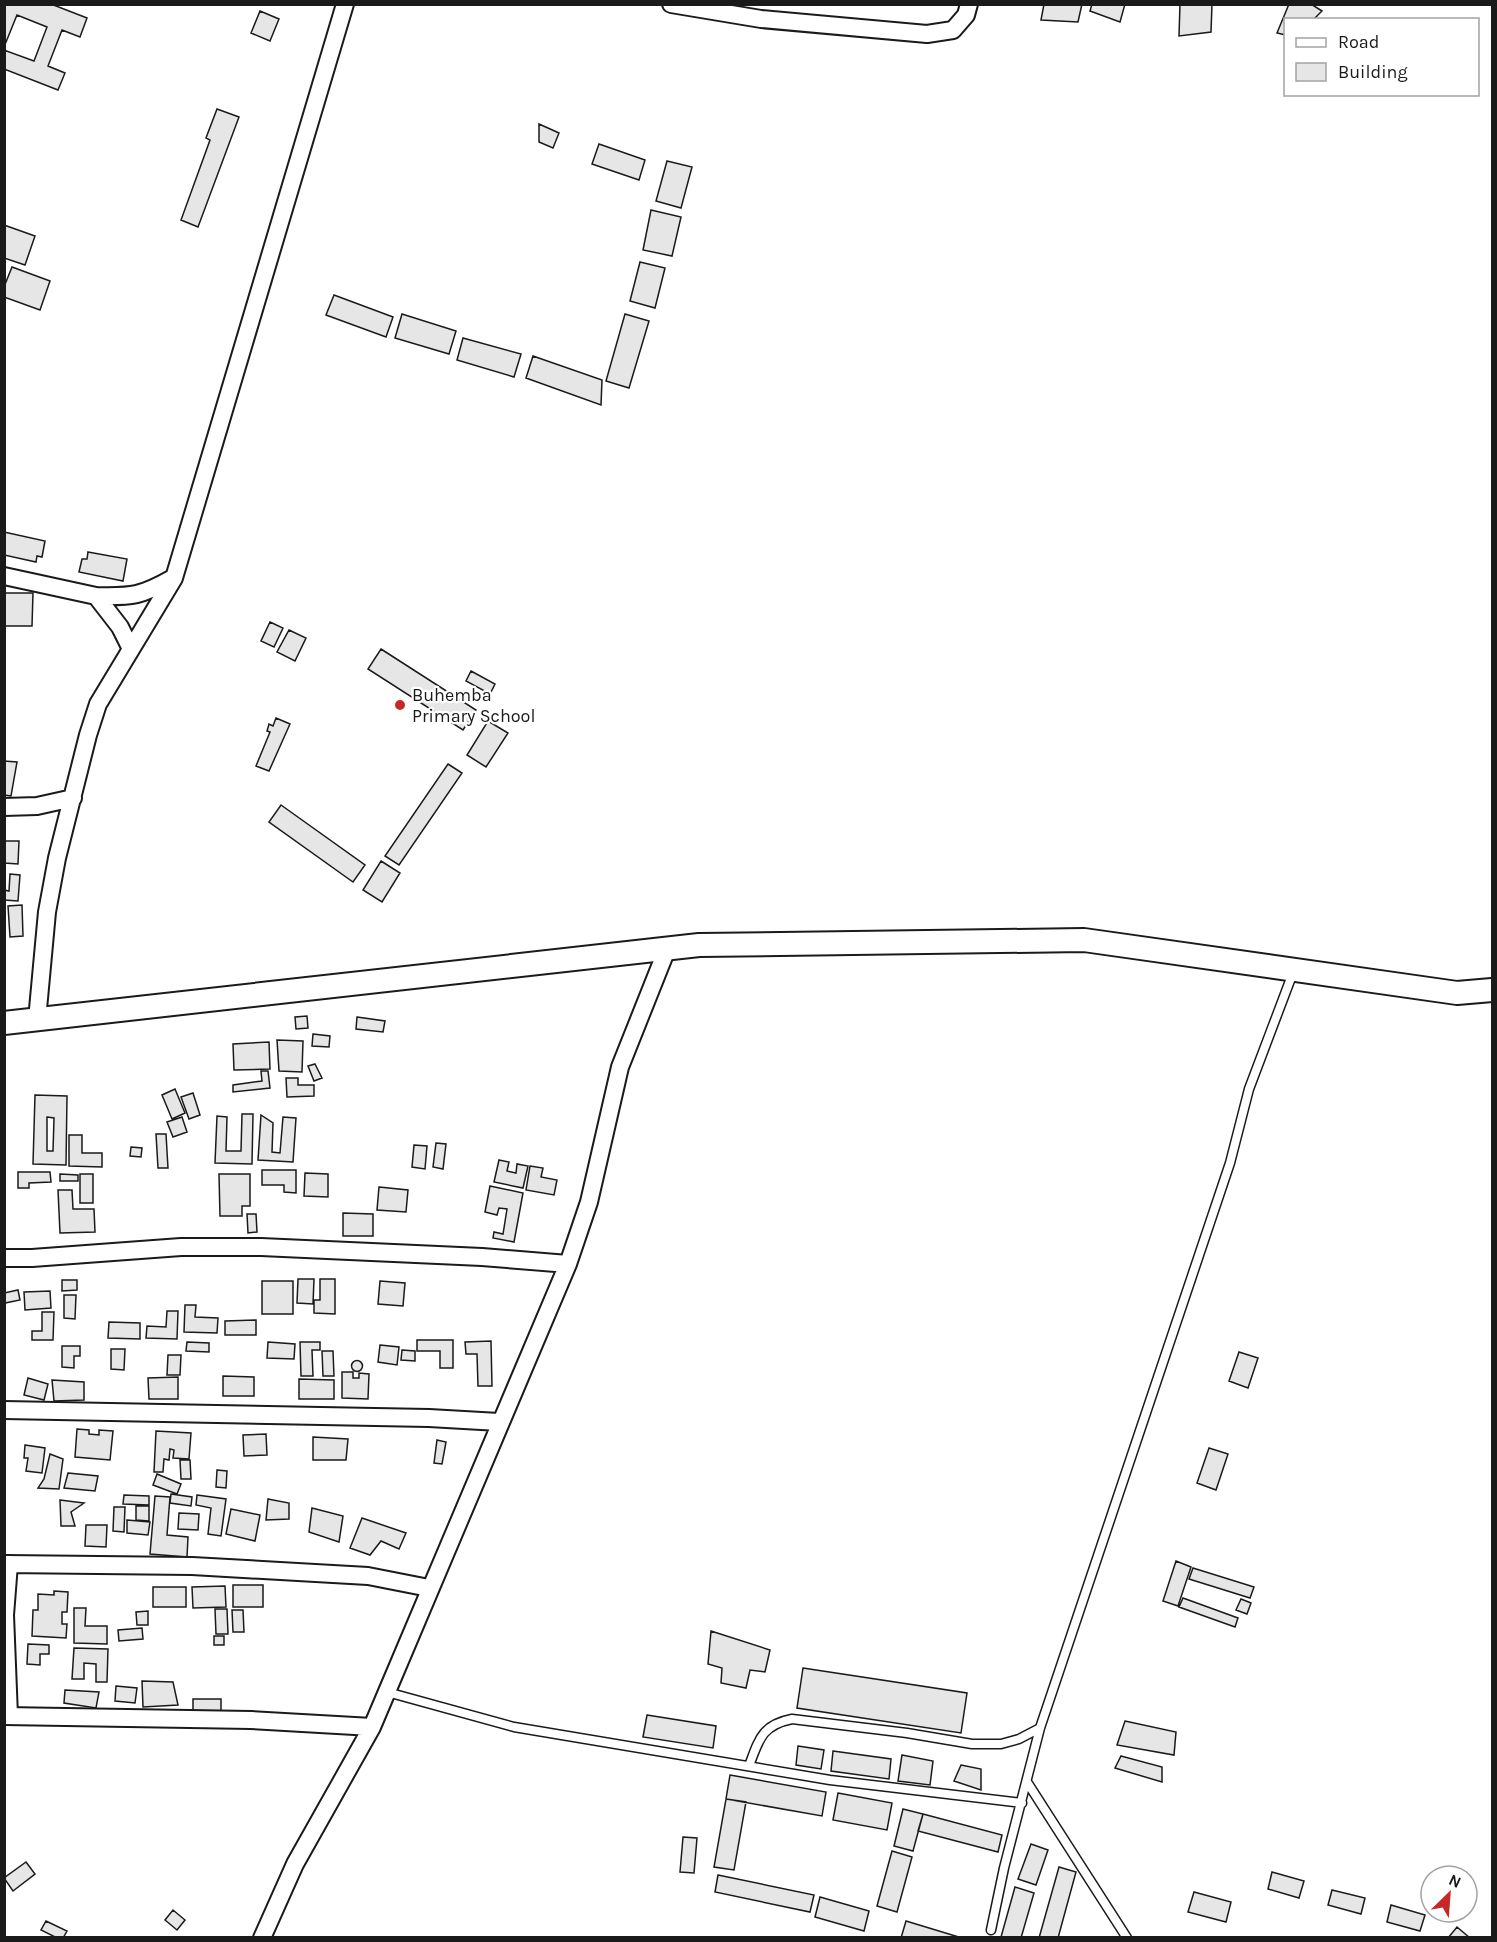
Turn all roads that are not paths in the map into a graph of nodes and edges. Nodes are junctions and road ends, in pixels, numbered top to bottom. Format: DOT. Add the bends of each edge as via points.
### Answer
graph roads {
  1 [pos="345,4"];
  2 [pos="671,4"];
  3 [pos="969,4"];
  4 [pos="4,576"];
  5 [pos="174,578"];
  6 [pos="96,596"];
  7 [pos="131,649"];
  8 [pos="74,798"];
  9 [pos="4,807"];
  10 [pos="667,949"];
  11 [pos="1294,970"];
  12 [pos="1492,990"];
  13 [pos="37,1020"];
  14 [pos="4,1023"];
  15 [pos="4,1258"];
  16 [pos="568,1264"];
  17 [pos="4,1410"];
  18 [pos="499,1422"];
  19 [pos="7,1564"];
  20 [pos="429,1588"];
  21 [pos="387,1692"];
  22 [pos="7,1716"];
  23 [pos="372,1728"];
  24 [pos="1040,1728"];
  25 [pos="749,1766"];
  26 [pos="1027,1782"];
  27 [pos="1022,1803"];
  28 [pos="991,1930"];
  29 [pos="262,1938"];
  30 [pos="1127,1938"];
  1 -- 5 [label="street"];
  2 -- 3 [label="street" via="762,19 927,34 954,30"];
  4 -- 6 [label="street"];
  5 -- 6 [label="street" via="131,597"];
  5 -- 7 [label="street"];
  6 -- 7 [label="street"];
  7 -- 8 [label="street" via="98,704"];
  8 -- 9 [label="street" via="37,806"];
  8 -- 13 [label="street" via="47,912"];
  10 -- 11 [label="main road" via="699,945 1084,940"];
  10 -- 13 [label="main road"];
  10 -- 16 [label="street" via="620,1067 589,1202"];
  11 -- 12 [label="main road" via="1457,993"];
  11 -- 24 [label="lane" via="1249,1089 1215,1208"];
  13 -- 14 [label="main road"];
  15 -- 16 [label="street" via="181,1247 250,1247"];
  16 -- 18 [label="street"];
  17 -- 18 [label="street"];
  18 -- 20 [label="street"];
  19 -- 20 [label="street" via="192,1566 368,1576"];
  19 -- 22 [label="street"];
  20 -- 21 [label="street"];
  21 -- 23 [label="street"];
  21 -- 25 [label="lane" via="514,1727"];
  22 -- 23 [label="street" via="251,1720"];
  23 -- 29 [label="street" via="295,1864"];
  24 -- 25 [label="lane" via="1001,1744 972,1744 792,1719 776,1722 761,1735"];
  24 -- 26 [label="lane"];
  25 -- 27 [label="lane"];
  26 -- 27 [label="lane"];
  26 -- 30 [label="lane"];
  27 -- 28 [label="lane"];
}
